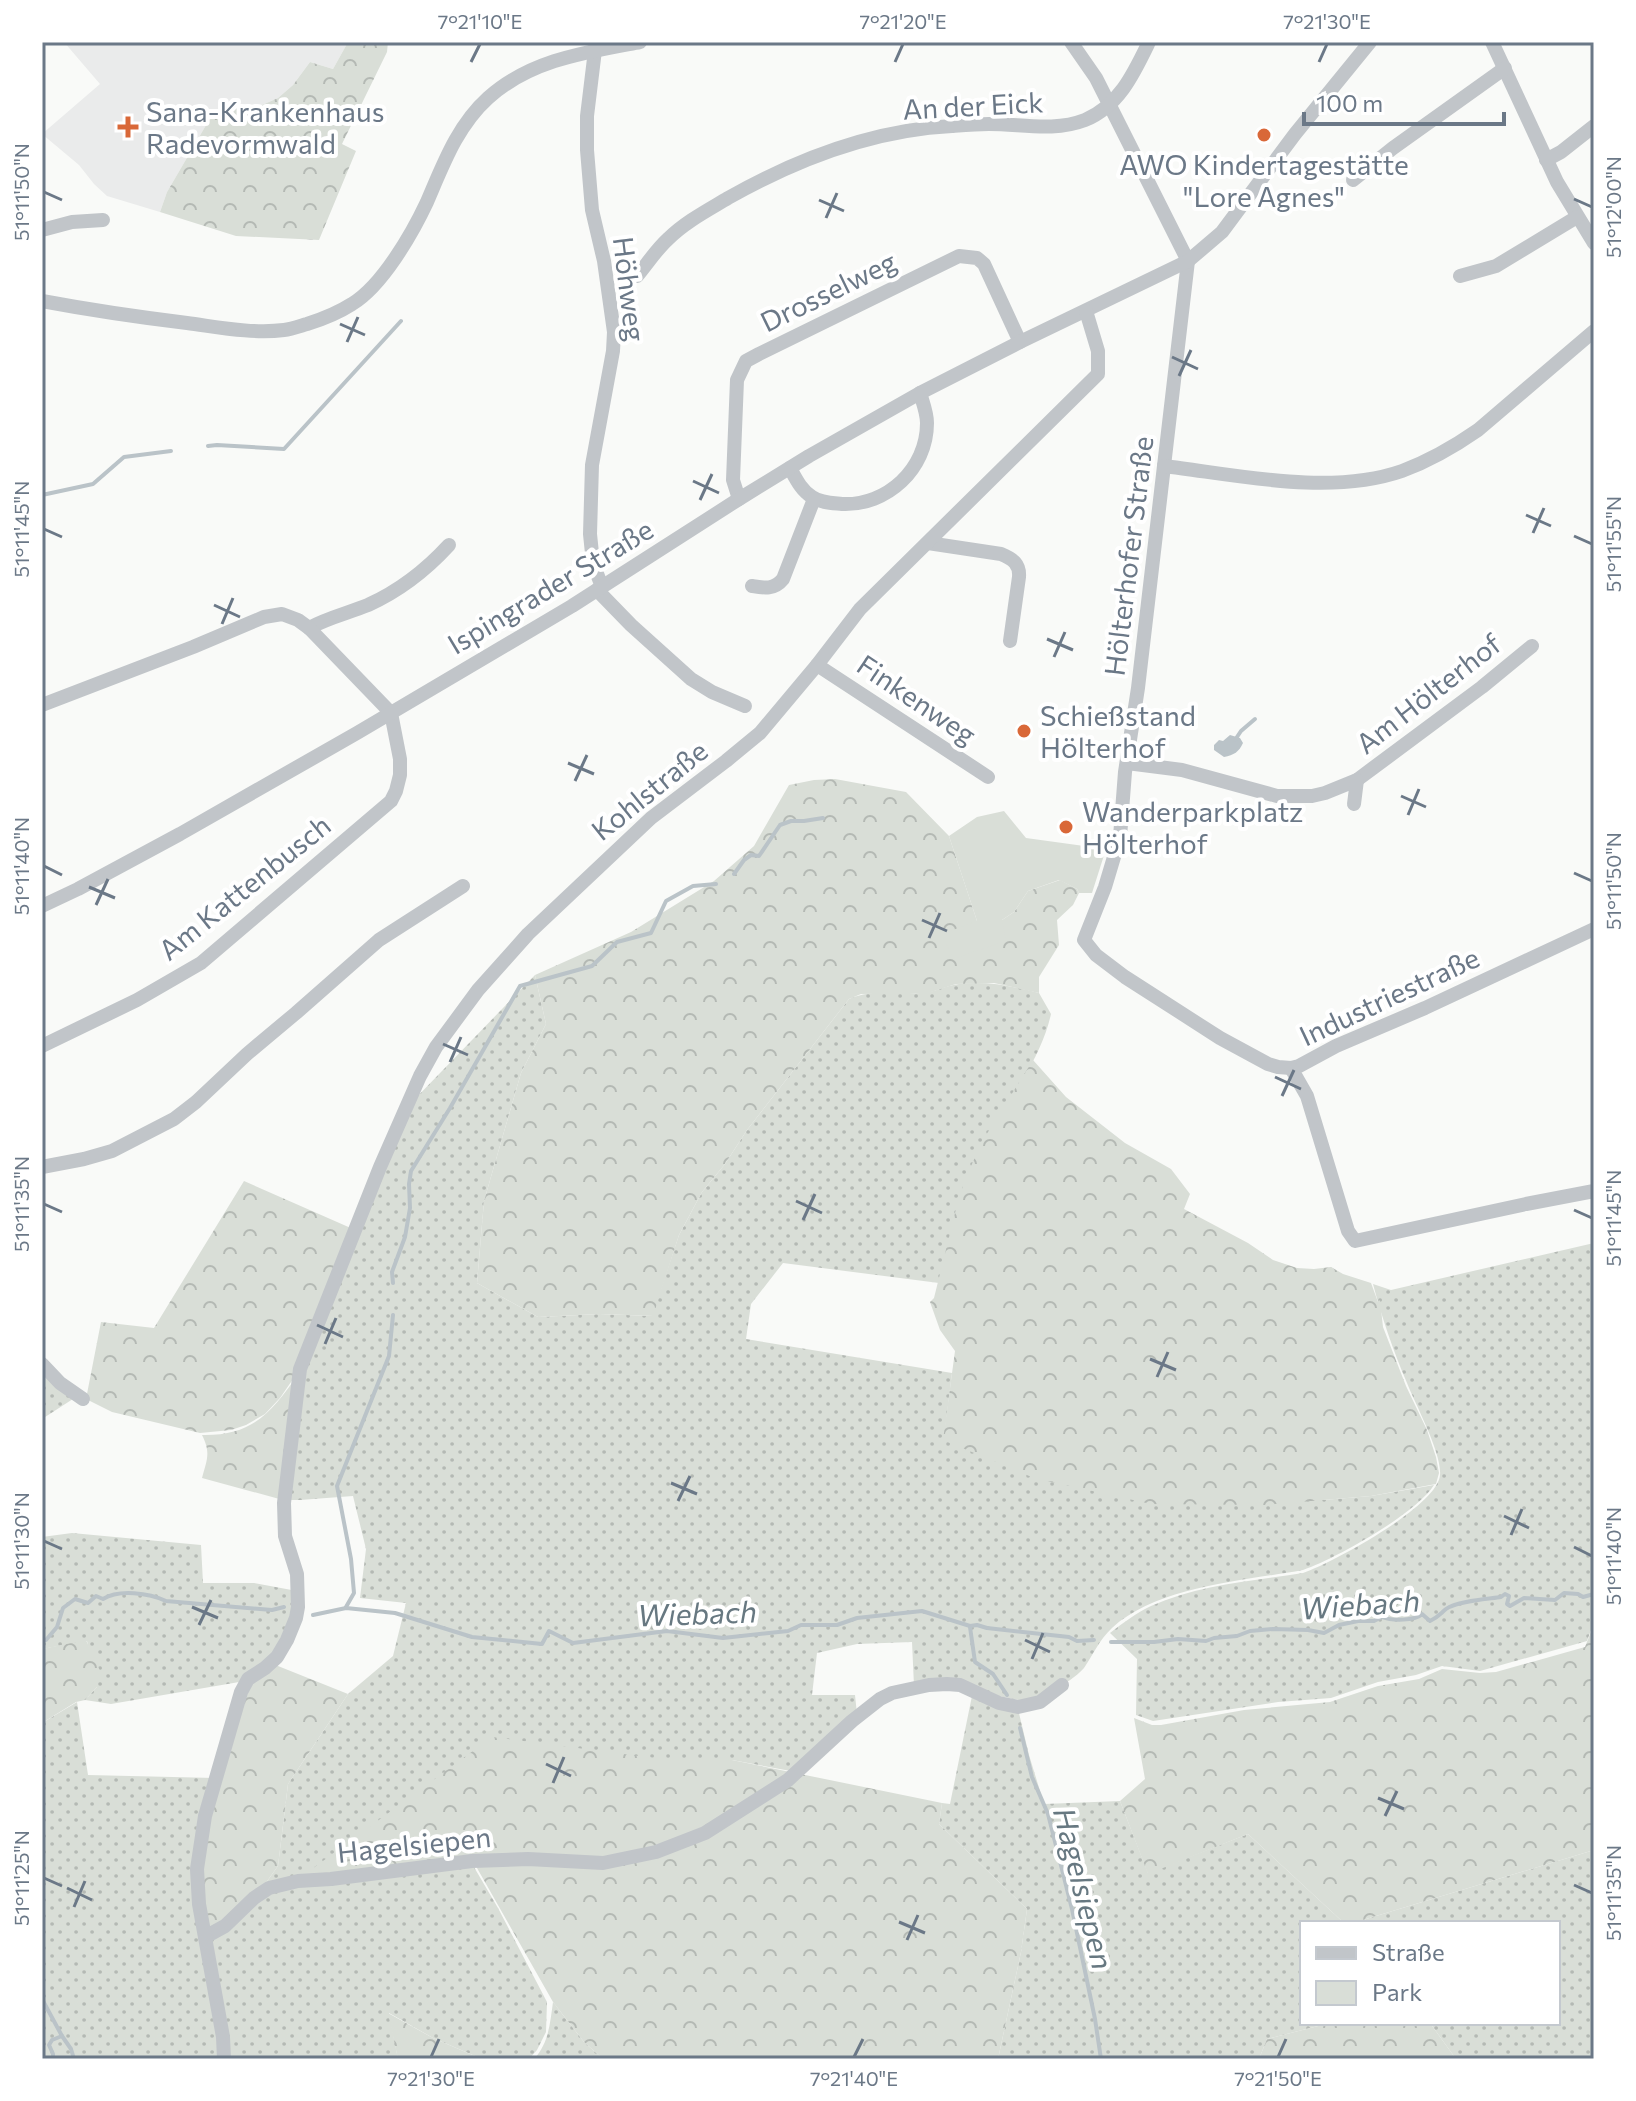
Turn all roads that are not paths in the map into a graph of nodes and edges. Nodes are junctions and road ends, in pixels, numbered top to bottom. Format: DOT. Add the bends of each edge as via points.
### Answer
graph roads {
  1 [pos="640,42"];
  2 [pos="1071,42"];
  3 [pos="1149,42"];
  4 [pos="1370,42"];
  5 [pos="1492,42"];
  6 [pos="596,46"];
  7 [pos="1505,68"];
  8 [pos="1110,106"];
  9 [pos="1594,126"];
  10 [pos="1546,160"];
  11 [pos="1353,180"];
  12 [pos="1577,217"];
  13 [pos="103,220"];
  14 [pos="42,230"];
  15 [pos="1594,243"];
  16 [pos="1188,261"];
  17 [pos="637,276"];
  18 [pos="1460,276"];
  19 [pos="42,301"];
  20 [pos="1086,311"];
  21 [pos="1594,331"];
  22 [pos="1020,342"];
  23 [pos="920,393"];
  24 [pos="1164,466"];
  25 [pos="790,468"];
  26 [pos="739,499"];
  27 [pos="814,499"];
  28 [pos="928,543"];
  29 [pos="449,545"];
  30 [pos="752,586"];
  31 [pos="600,589"];
  32 [pos="309,628"];
  33 [pos="1010,641"];
  34 [pos="1532,646"];
  35 [pos="817,665"];
  36 [pos="42,705"];
  37 [pos="745,706"];
  38 [pos="391,713"];
  39 [pos="1127,763"];
  40 [pos="988,777"];
  41 [pos="1357,780"];
  42 [pos="1354,804"];
  43 [pos="463,886"];
  44 [pos="42,906"];
  45 [pos="1594,929"];
  46 [pos="42,1046"];
  47 [pos="1291,1068"];
  48 [pos="42,1167"];
  49 [pos="1594,1191"];
  50 [pos="42,1364"];
  51 [pos="83,1399"];
  52 [pos="1062,1685"];
  53 [pos="205,1937"];
  54 [pos="224,2059"];
  1 -- 6 [label="street"];
  2 -- 8 [label="street"];
  3 -- 8 [label="street"];
  4 -- 16 [label="street, Ispingrader Straße" via="1222,232"];
  5 -- 7 [label="street"];
  6 -- 19 [label="street" via="531,69 486,100 454,142 413,231 392,262 353,304 322,319 284,330 234,330"];
  6 -- 31 [label="street, Höhweg" via="587,150 614,332 592,465 590,534"];
  7 -- 10 [label="street"];
  7 -- 11 [label="street"];
  8 -- 16 [label="street"];
  8 -- 17 [label="street, An der Eick" via="1065,125 941,127 841,146 767,176 706,211 668,238"];
  9 -- 10 [label="street"];
  10 -- 12 [label="street"];
  12 -- 15 [label="street"];
  12 -- 18 [label="street" via="1496,266"];
  13 -- 14 [label="street"];
  16 -- 20 [label="street, Ispingrader Straße"];
  16 -- 24 [label="street, Hölterhofer Straße"];
  20 -- 22 [label="street, Ispingrader Straße"];
  20 -- 28 [label="street, Kohlstraße" via="1098,351 1098,374"];
  21 -- 24 [label="street" via="1478,430 1400,471 1319,483"];
  22 -- 23 [label="street, Ispingrader Straße"];
  22 -- 26 [label="street, Drosselweg" via="984,264 959,256 746,361 737,380 733,480"];
  23 -- 25 [label="street, Ispingrader Straße"];
  23 -- 27 [label="street" via="927,428 924,444 901,483 865,502"];
  24 -- 39 [label="street, Hölterhofer Straße"];
  25 -- 26 [label="street, Ispingrader Straße"];
  25 -- 27 [label="street"];
  26 -- 31 [label="street, Ispingrader Straße"];
  27 -- 30 [label="street" via="783,579 771,588"];
  28 -- 33 [label="street" via="1001,554 1016,563 1019,577"];
  28 -- 35 [label="street, Kohlstraße" via="860,609"];
  29 -- 32 [label="street" via="398,588"];
  31 -- 37 [label="street" via="691,679"];
  31 -- 38 [label="street, Ispingrader Straße"];
  32 -- 36 [label="street" via="282,614 264,617"];
  32 -- 38 [label="street"];
  34 -- 41 [label="street, Am Hölterhof"];
  35 -- 40 [label="street, Finkenweg"];
  35 -- 53 [label="street, Kohlstraße" via="760,733 651,818 528,934 436,1047 406,1102 300,1369 284,1503 298,1607 277,1657 248,1679 241,1692 205,1816 197,1869"];
  38 -- 44 [label="street, Ispingrader Straße"];
  38 -- 46 [label="street, Am Kattenbusch" via="400,775 391,801 201,963"];
  39 -- 41 [label="street, Am Hölterhof" via="1182,770 1277,796 1312,796"];
  39 -- 47 [label="street, Hölterhofer Straße" via="1116,853 1084,940 1125,977 1220,1038 1268,1064"];
  41 -- 42 [label="street, Am Hölterhof"];
  43 -- 48 [label="street" via="379,940 174,1119 112,1151"];
  45 -- 47 [label="street, Industriestraße"];
  47 -- 49 [label="street, Industriestraße" via="1307,1096 1355,1241"];
  50 -- 51 [label="street"];
  52 -- 53 [label="street, Hagelsiepen" via="1040,1702 1018,1707 960,1685 892,1693 852,1721 788,1780 713,1829 656,1852 603,1863 472,1861 298,1881 269,1888"];
  53 -- 54 [label="street"];
}
